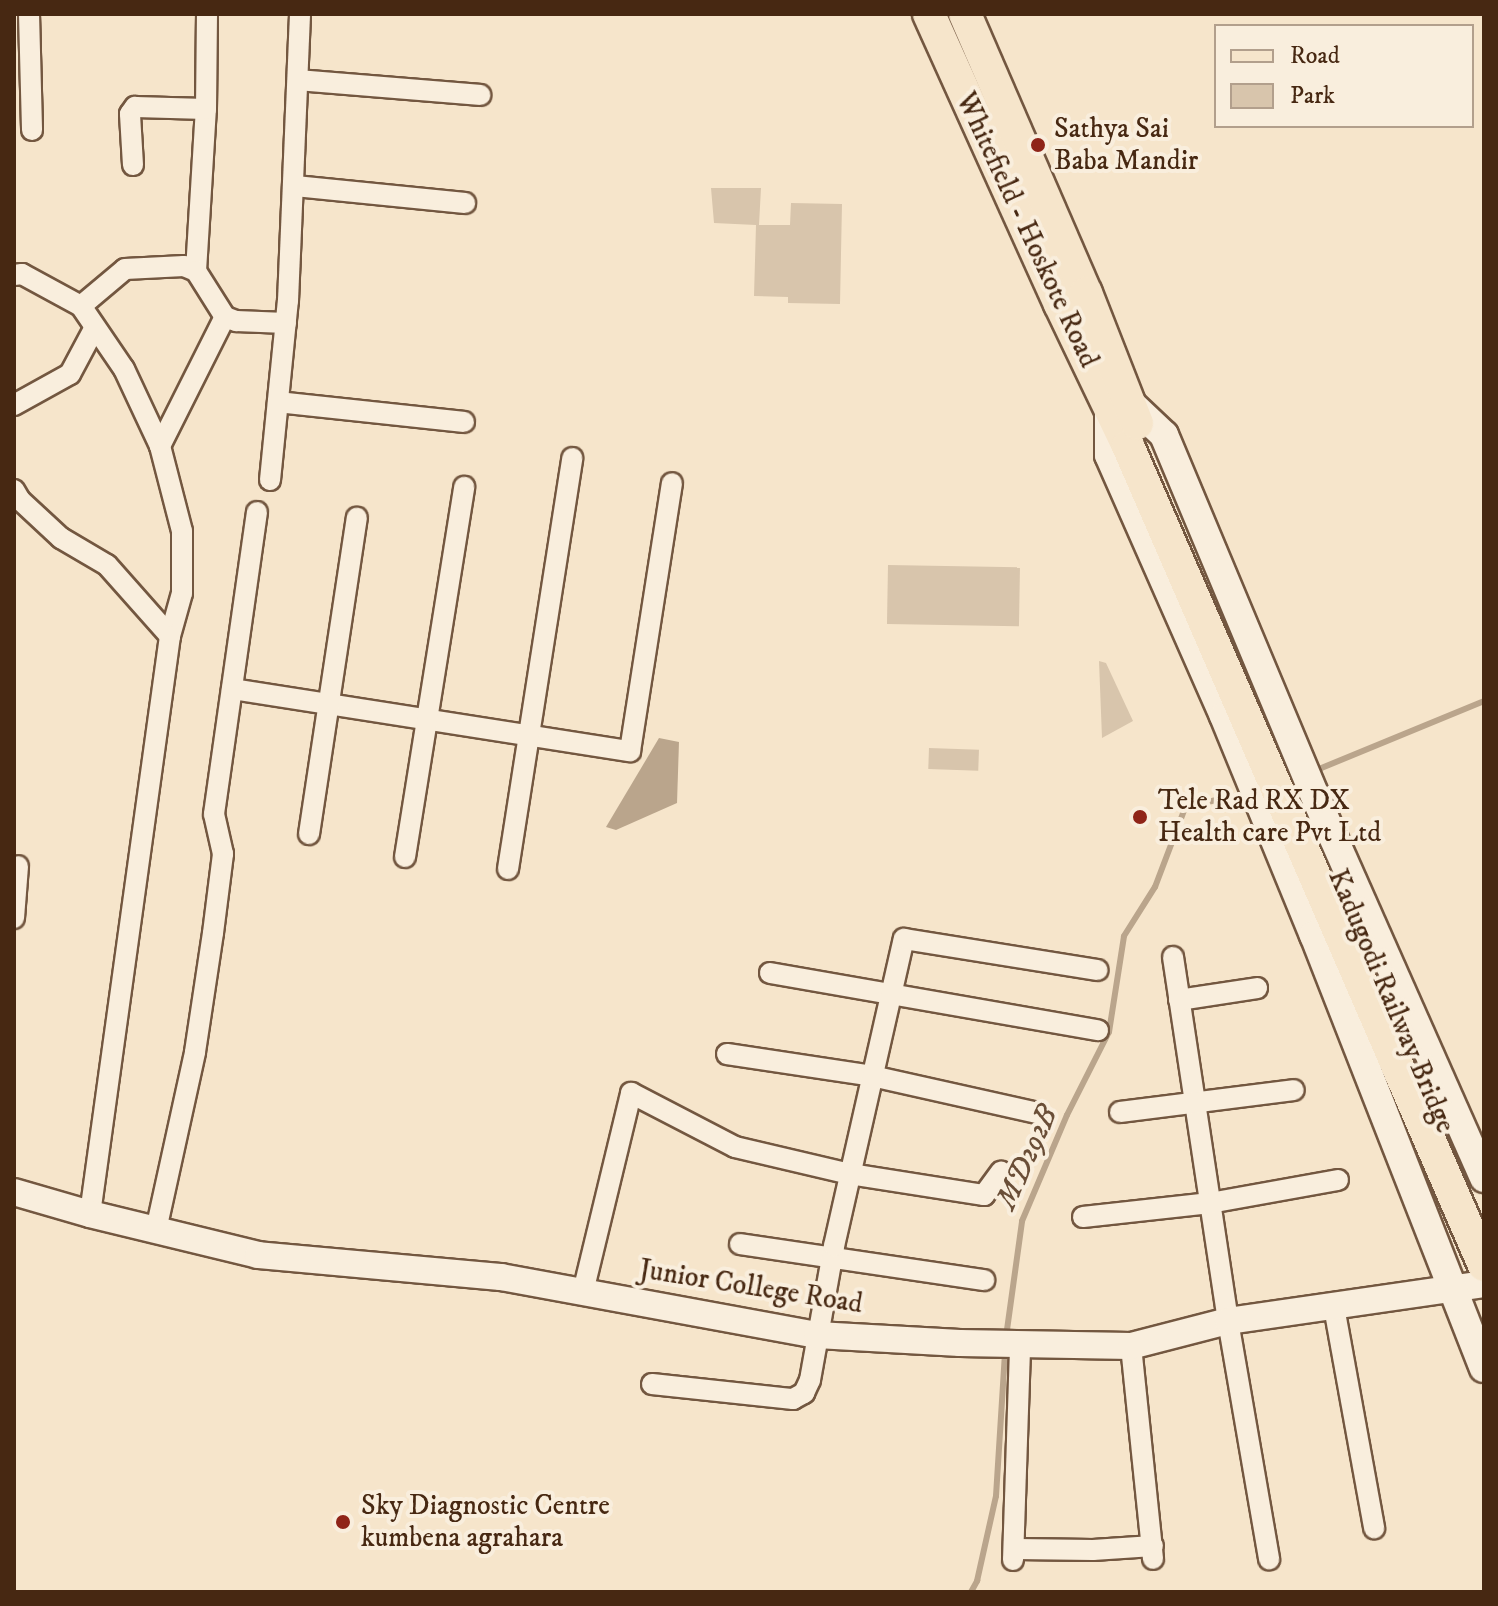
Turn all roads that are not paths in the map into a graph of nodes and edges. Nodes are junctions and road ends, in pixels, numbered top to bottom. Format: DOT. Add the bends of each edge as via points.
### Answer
graph roads {
  1 [pos="29,14"];
  2 [pos="207,14"];
  3 [pos="300,14"];
  4 [pos="929,14"];
  5 [pos="965,14"];
  6 [pos="298,80"];
  7 [pos="480,95"];
  8 [pos="206,109"];
  9 [pos="32,130"];
  10 [pos="133,165"];
  11 [pos="295,186"];
  12 [pos="465,203"];
  13 [pos="196,271"];
  14 [pos="14,275"];
  15 [pos="81,306"];
  16 [pos="225,317"];
  17 [pos="286,323"];
  18 [pos="94,329"];
  19 [pos="278,402"];
  20 [pos="14,405"];
  21 [pos="1119,406"];
  22 [pos="464,422"];
  23 [pos="1135,440"];
  24 [pos="160,446"];
  25 [pos="572,458"];
  26 [pos="270,480"];
  27 [pos="672,483"];
  28 [pos="464,487"];
  29 [pos="16,499"];
  30 [pos="257,512"];
  31 [pos="357,518"];
  32 [pos="170,636"];
  33 [pos="232,689"];
  34 [pos="328,704"];
  35 [pos="427,720"];
  36 [pos="528,735"];
  37 [pos="309,834"];
  38 [pos="405,857"];
  39 [pos="18,866"];
  40 [pos="508,869"];
  41 [pos="14,918"];
  42 [pos="1173,957"];
  43 [pos="1098,970"];
  44 [pos="770,973"];
  45 [pos="1257,988"];
  46 [pos="892,992"];
  47 [pos="1179,1000"];
  48 [pos="1098,1030"];
  49 [pos="727,1054"];
  50 [pos="872,1076"];
  51 [pos="1294,1090"];
  52 [pos="1195,1104"];
  53 [pos="1120,1112"];
  54 [pos="1037,1113"];
  55 [pos="1001,1172"];
  56 [pos="850,1174"];
  57 [pos="1484,1178"];
  58 [pos="1338,1180"];
  59 [pos="14,1192"];
  60 [pos="1210,1203"];
  61 [pos="90,1214"];
  62 [pos="1083,1217"];
  63 [pos="1484,1217"];
  64 [pos="156,1230"];
  65 [pos="740,1244"];
  66 [pos="832,1258"];
  67 [pos="1484,1265"];
  68 [pos="984,1280"];
  69 [pos="1484,1284"];
  70 [pos="1451,1288"];
  71 [pos="583,1292"];
  72 [pos="1334,1307"];
  73 [pos="1228,1321"];
  74 [pos="817,1335"];
  75 [pos="1020,1344"];
  76 [pos="1131,1346"];
  77 [pos="1484,1368"];
  78 [pos="652,1384"];
  79 [pos="1374,1528"];
  80 [pos="1269,1559"];
  1 -- 9 [label="street"];
  2 -- 8 [label="street"];
  3 -- 6 [label="street"];
  4 -- 21 [label="main road, Whitefield - Hoskote Road"];
  5 -- 21 [label="main road"];
  6 -- 7 [label="street"];
  6 -- 11 [label="street"];
  8 -- 10 [label="street" via="135,107 130,114"];
  8 -- 13 [label="street"];
  11 -- 12 [label="street"];
  11 -- 17 [label="street"];
  13 -- 15 [label="street" via="184,266 125,269"];
  13 -- 16 [label="street"];
  14 -- 15 [label="street" via="22,274"];
  15 -- 18 [label="street"];
  16 -- 17 [label="street"];
  16 -- 24 [label="street"];
  17 -- 19 [label="street"];
  18 -- 20 [label="street" via="70,374"];
  18 -- 24 [label="street" via="124,369"];
  19 -- 22 [label="street"];
  19 -- 26 [label="street"];
  21 -- 23 [label="main road"];
  21 -- 57 [label="main road" via="1164,435 1314,794"];
  21 -- 70 [label="main road" via="1109,455 1314,935"];
  23 -- 63 [label="main road, Kadugodi Railway Bridge" via="1259,694"];
  23 -- 67 [label="main road"];
  24 -- 32 [label="street" via="182,531 182,593"];
  25 -- 36 [label="street"];
  27 -- 36 [label="street" via="630,751"];
  28 -- 35 [label="street"];
  29 -- 32 [label="street" via="61,538 107,565"];
  30 -- 33 [label="street"];
  31 -- 34 [label="street"];
  32 -- 61 [label="street"];
  33 -- 34 [label="street"];
  33 -- 64 [label="street" via="214,814 223,854 213,933 195,1052"];
  34 -- 35 [label="street"];
  34 -- 37 [label="street"];
  35 -- 36 [label="street"];
  35 -- 38 [label="street"];
  36 -- 40 [label="street"];
  39 -- 41 [label="street"];
  42 -- 47 [label="street"];
  43 -- 46 [label="street" via="904,939"];
  44 -- 46 [label="street"];
  45 -- 47 [label="street"];
  46 -- 48 [label="street"];
  46 -- 50 [label="street"];
  47 -- 52 [label="street"];
  49 -- 50 [label="street"];
  50 -- 54 [label="street"];
  50 -- 56 [label="street"];
  51 -- 52 [label="street"];
  52 -- 53 [label="street"];
  52 -- 60 [label="street"];
  55 -- 56 [label="street" via="984,1195"];
  56 -- 66 [label="street"];
  56 -- 71 [label="street" via="735,1147 631,1093"];
  58 -- 60 [label="street"];
  59 -- 61 [label="street, Junior College Road"];
  60 -- 62 [label="street"];
  60 -- 73 [label="street"];
  61 -- 64 [label="street, Junior College Road"];
  64 -- 71 [label="street, Junior College Road" via="258,1255 501,1277"];
  65 -- 66 [label="street"];
  66 -- 68 [label="street"];
  66 -- 74 [label="street"];
  69 -- 70 [label="street, Junior College Road"];
  70 -- 72 [label="street, Junior College Road"];
  70 -- 77 [label="main road"];
  71 -- 74 [label="street, Junior College Road"];
  72 -- 73 [label="street, Junior College Road"];
  72 -- 79 [label="street"];
  73 -- 76 [label="street, Junior College Road"];
  73 -- 80 [label="street"];
  74 -- 75 [label="street, Junior College Road"];
  74 -- 78 [label="street" via="810,1380 804,1393 793,1399"];
  75 -- 76 [label="street, Junior College Road"];
  75 -- 76 [label="street" via="1014,1554 1153,1552"];
}
